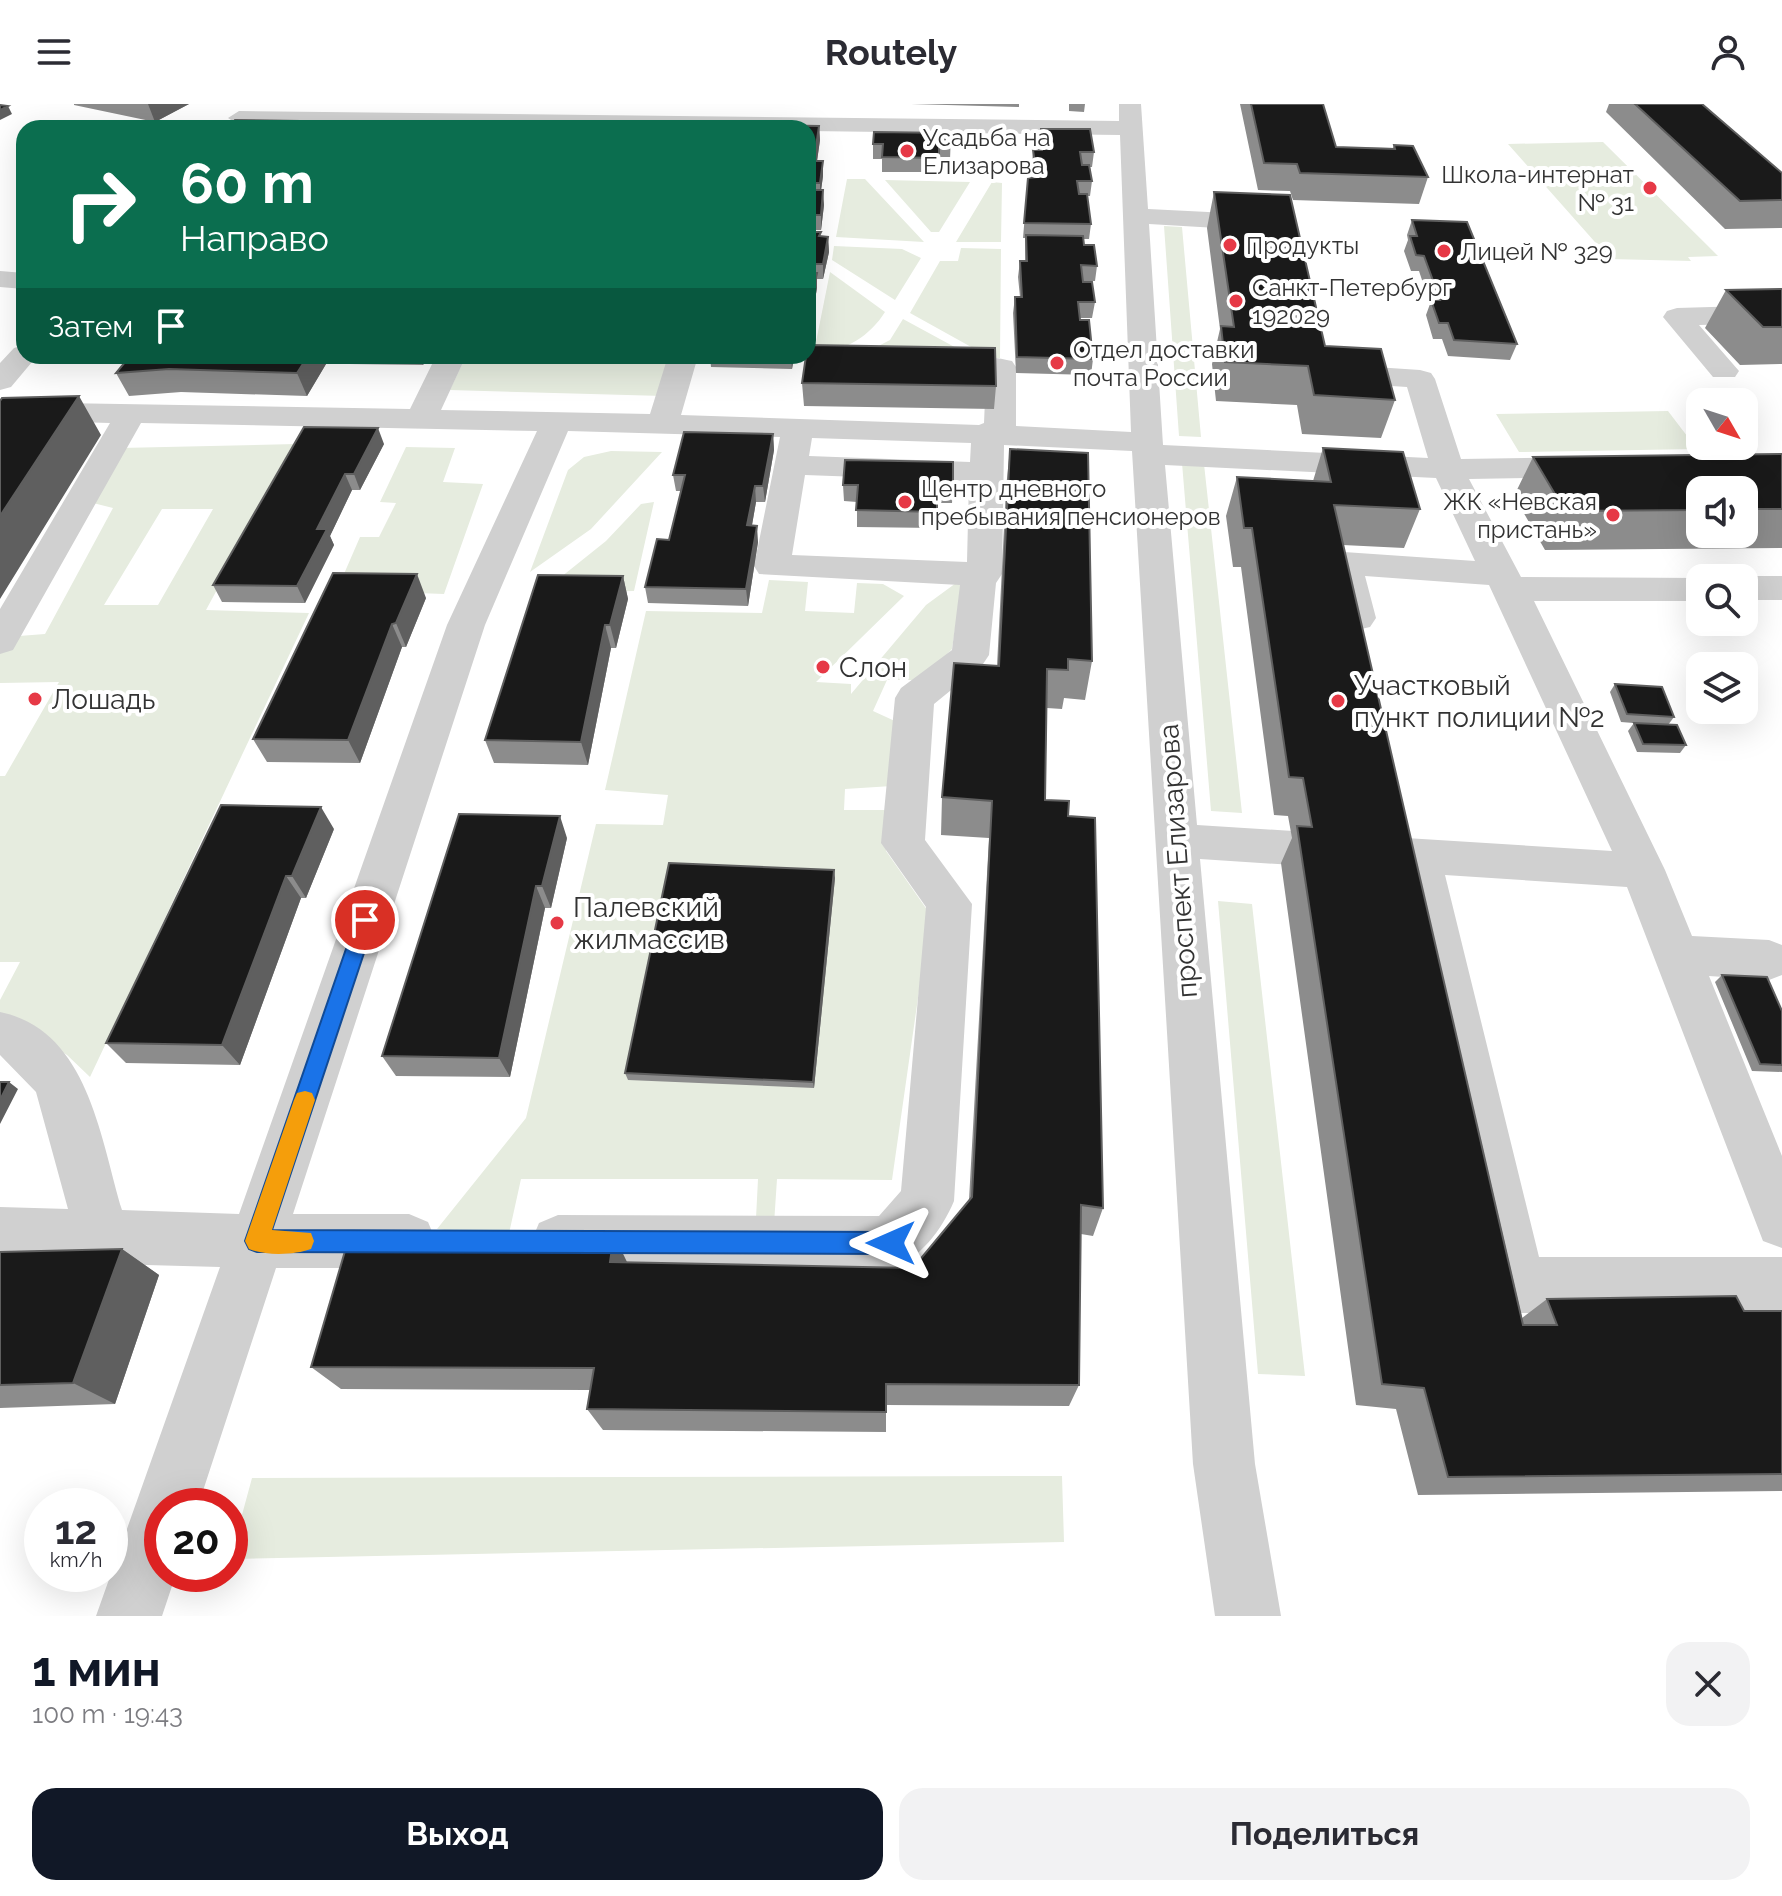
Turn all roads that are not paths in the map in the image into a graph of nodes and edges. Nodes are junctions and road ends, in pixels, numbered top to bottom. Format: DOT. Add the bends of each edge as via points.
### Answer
graph roads {
  1 [pos="261,104"];
  2 [pos="1130,104"];
  3 [pos="565,118"];
  4 [pos="751,119"];
  5 [pos="237,120"];
  6 [pos="432,120"];
  7 [pos="793,120"];
  8 [pos="816,121"];
  9 [pos="1132,128"];
  10 [pos="1134,216"];
  11 [pos="1296,225"];
  12 [pos="1782,314"];
  13 [pos="1318,342"];
  14 [pos="16,363"];
  15 [pos="447,364"];
  16 [pos="681,364"];
  17 [pos="907,365"];
  18 [pos="1724,371"];
  19 [pos="0,381"];
  20 [pos="0,411"];
  21 [pos="131,414"];
  22 [pos="420,421"];
  23 [pos="556,423"];
  24 [pos="663,424"];
  25 [pos="798,427"];
  26 [pos="994,433"];
  27 [pos="1148,448"];
  28 [pos="791,465"];
  29 [pos="1613,467"];
  30 [pos="1448,469"];
  31 [pos="986,472"];
  32 [pos="984,574"];
  33 [pos="1505,582"];
  34 [pos="1686,588"];
  35 [pos="1758,588"];
  36 [pos="1782,588"];
  37 [pos="0,641"];
  38 [pos="1365,653"];
  39 [pos="1176,840"];
  40 [pos="1293,848"];
  41 [pos="1643,870"];
  42 [pos="1676,955"];
  43 [pos="1769,960"];
  44 [pos="0,1033"];
  45 [pos="1782,1222"];
  46 [pos="0,1234"];
  47 [pos="102,1235"];
  48 [pos="257,1241"];
  49 [pos="1717,1285"];
  50 [pos="1782,1285"];
  51 [pos="1739,1336"];
  52 [pos="173,1488"];
  53 [pos="144,1572"];
  54 [pos="129,1616"];
  55 [pos="1248,1616"];
  1 -- 5 [label="street"];
  2 -- 9 [label="street, проспект Елизарова"];
  3 -- 4 [label="street"];
  3 -- 6 [label="street"];
  4 -- 7 [label="street"];
  8 -- 9 [label="street"];
  9 -- 10 [label="street, проспект Елизарова"];
  10 -- 11 [label="street"];
  10 -- 27 [label="street, проспект Елизарова"];
  12 -- 18 [label="street" via="1677,317"];
  13 -- 30 [label="street" via="1324,373 1420,379"];
  14 -- 19 [label="street"];
  15 -- 22 [label="street"];
  16 -- 24 [label="street"];
  17 -- 26 [label="street" via="1001,367"];
  20 -- 21 [label="street"];
  21 -- 22 [label="street"];
  21 -- 37 [label="street"];
  22 -- 23 [label="street"];
  23 -- 24 [label="street"];
  23 -- 48 [label="street" via="466,625"];
  24 -- 25 [label="street"];
  25 -- 26 [label="street"];
  25 -- 28 [label="street"];
  26 -- 27 [label="street"];
  26 -- 31 [label="street"];
  27 -- 30 [label="street"];
  27 -- 39 [label="street, проспект Елизарова"];
  28 -- 31 [label="street"];
  28 -- 32 [label="street" via="772,566"];
  29 -- 30 [label="street"];
  30 -- 33 [label="street"];
  31 -- 32 [label="street"];
  32 -- 48 [label="street" via="978,581 970,655 915,698 903,843 949,904 927,1201 891,1243"];
  33 -- 34 [label="street"];
  33 -- 38 [label="street" via="1344,563"];
  33 -- 41 [label="street"];
  35 -- 36 [label="street"];
  39 -- 40 [label="street"];
  39 -- 55 [label="street, проспект Елизарова" via="1224,1464"];
  41 -- 42 [label="street"];
  41 -- 49 [label="street" via="1401,855 1518,1285"];
  42 -- 43 [label="street"];
  42 -- 45 [label="street"];
  44 -- 47 [label="street" via="14,1036 58,1080"];
  46 -- 47 [label="street"];
  47 -- 48 [label="street"];
  48 -- 52 [label="street"];
  49 -- 50 [label="street"];
  49 -- 51 [label="street"];
  53 -- 54 [label="street"];
}
